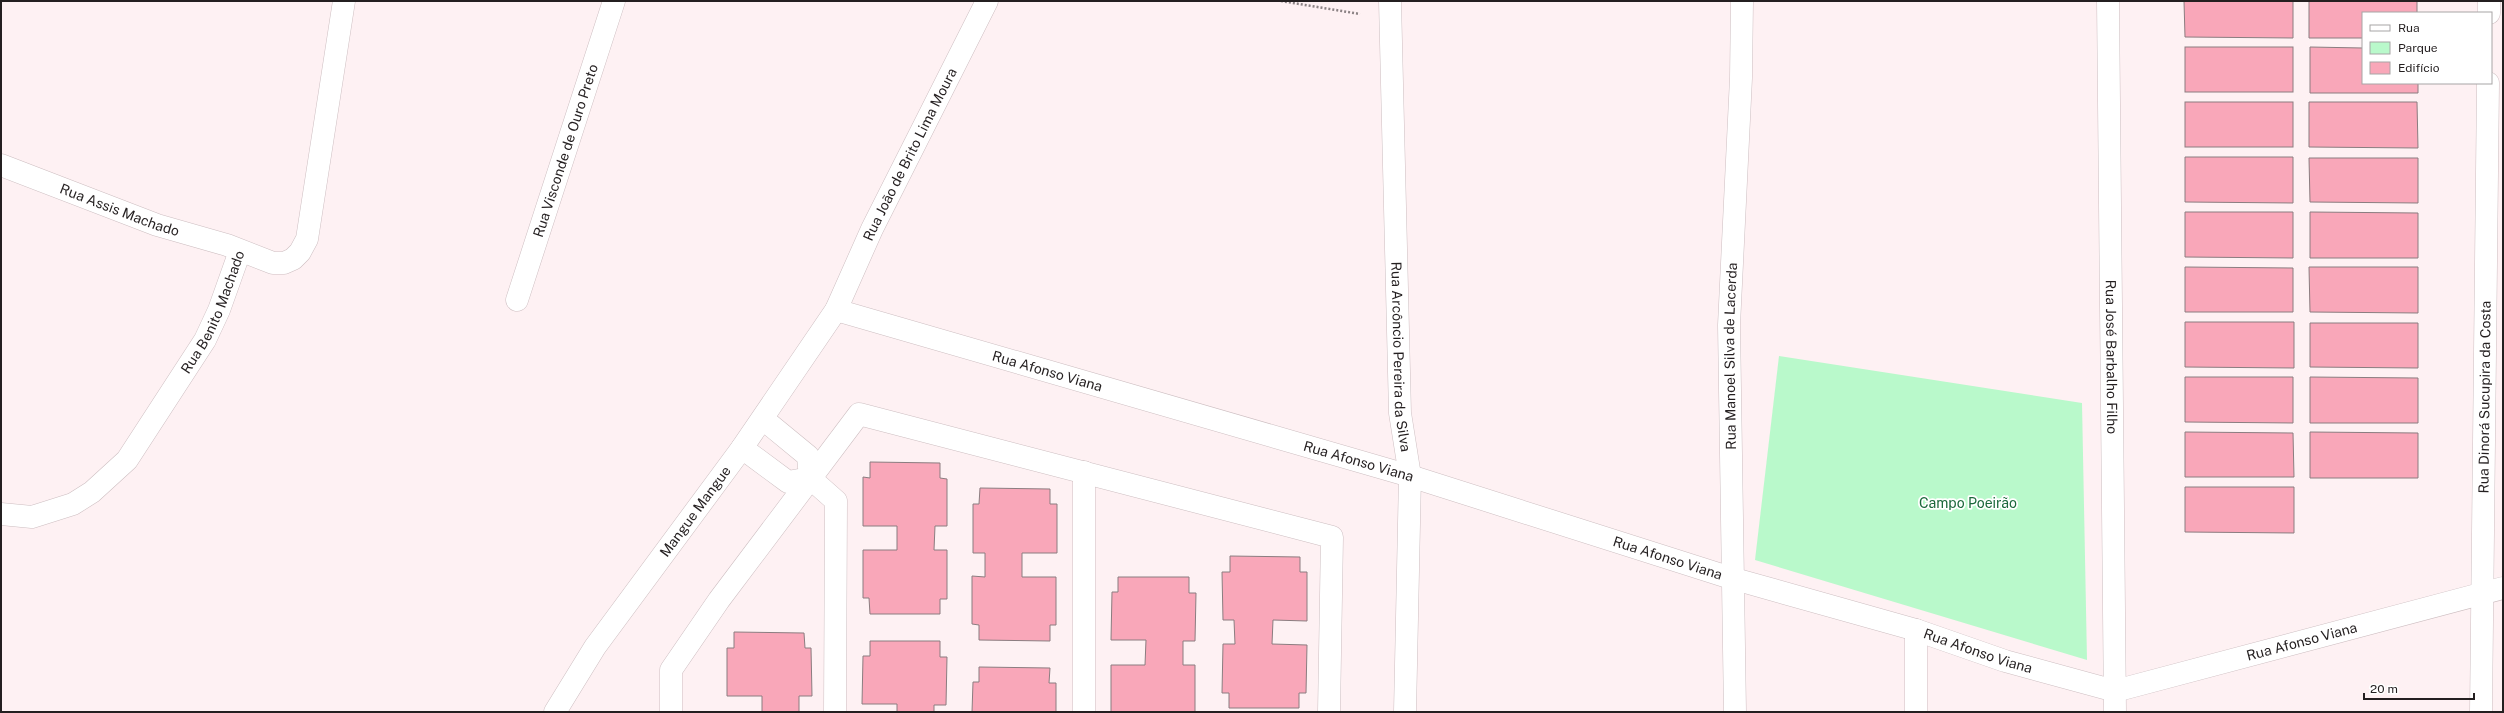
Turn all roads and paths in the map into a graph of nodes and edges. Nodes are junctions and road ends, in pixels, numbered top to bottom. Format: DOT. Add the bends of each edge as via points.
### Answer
graph roads {
  1 [pos="344,1"];
  2 [pos="614,1"];
  3 [pos="987,1"];
  4 [pos="1281,1"];
  5 [pos="1742,1"];
  6 [pos="2108,1"];
  7 [pos="2489,1"];
  8 [pos="1390,10"];
  9 [pos="2489,12"];
  10 [pos="2488,84"];
  11 [pos="1,166"];
  12 [pos="240,251"];
  13 [pos="517,300"];
  14 [pos="836,310"];
  15 [pos="763,419"];
  16 [pos="742,448"];
  17 [pos="1084,472"];
  18 [pos="1410,476"];
  19 [pos="810,478"];
  20 [pos="1,514"];
  21 [pos="1731,578"];
  22 [pos="2503,588"];
  23 [pos="2481,594"];
  24 [pos="1916,630"];
  25 [pos="2115,691"];
  26 [pos="554,712"];
  27 [pos="671,712"];
  28 [pos="835,712"];
  29 [pos="1084,712"];
  30 [pos="1329,712"];
  31 [pos="1405,712"];
  32 [pos="1735,712"];
  33 [pos="1916,712"];
  34 [pos="2115,712"];
  35 [pos="2481,712"];
  1 -- 12 [label="street, Rua Benito Machado" via="307,239 300,252 284,263 273,263"];
  2 -- 13 [label="street, Rua Visconde de Ouro Preto"];
  3 -- 14 [label="street, Rua João de Brito Lima Moura" via="872,229"];
  4 -- 8 [label="path"];
  5 -- 21 [label="street, Rua Manoel Silva de Lacerda" via="1741,78 1729,325"];
  6 -- 25 [label="street, Rua José Barbalho Filho"];
  7 -- 9 [label="street"];
  8 -- 18 [label="street, Rua Arcôncio Pereira da Silva" via="1400,413"];
  10 -- 23 [label="street, Rua Dinorá Sucupira da Costa"];
  11 -- 12 [label="street, Rua Assis Machado" via="157,224"];
  12 -- 20 [label="street, Rua Benito Machado" via="219,310 205,340 127,460 92,492 73,504 32,517"];
  14 -- 15 [label="street, Mangue Mangue"];
  14 -- 18 [label="street, Rua Afonso Viana"];
  15 -- 16 [label="street, Mangue Mangue"];
  15 -- 19 [label="street" via="808,456"];
  16 -- 19 [label="street" via="788,482"];
  16 -- 26 [label="street, Mangue Mangue" via="595,647"];
  17 -- 19 [label="street" via="859,414"];
  17 -- 29 [label="street"];
  17 -- 30 [label="street" via="1332,537"];
  18 -- 21 [label="street, Rua Afonso Viana"];
  18 -- 31 [label="street, Rua Arcôncio Pereira da Silva"];
  19 -- 27 [label="street" via="670,670"];
  19 -- 28 [label="street" via="836,501"];
  21 -- 24 [label="street, Rua Afonso Viana"];
  21 -- 32 [label="street, Rua Manoel Silva de Lacerda"];
  22 -- 23 [label="street, Rua Afonso Viana"];
  23 -- 25 [label="street, Rua Afonso Viana"];
  23 -- 35 [label="street, Rua Dinorá Sucupira da Costa"];
  24 -- 25 [label="street, Rua Afonso Viana" via="2005,661"];
  24 -- 33 [label="street"];
  25 -- 34 [label="street, Rua José Barbalho Filho"];
}
